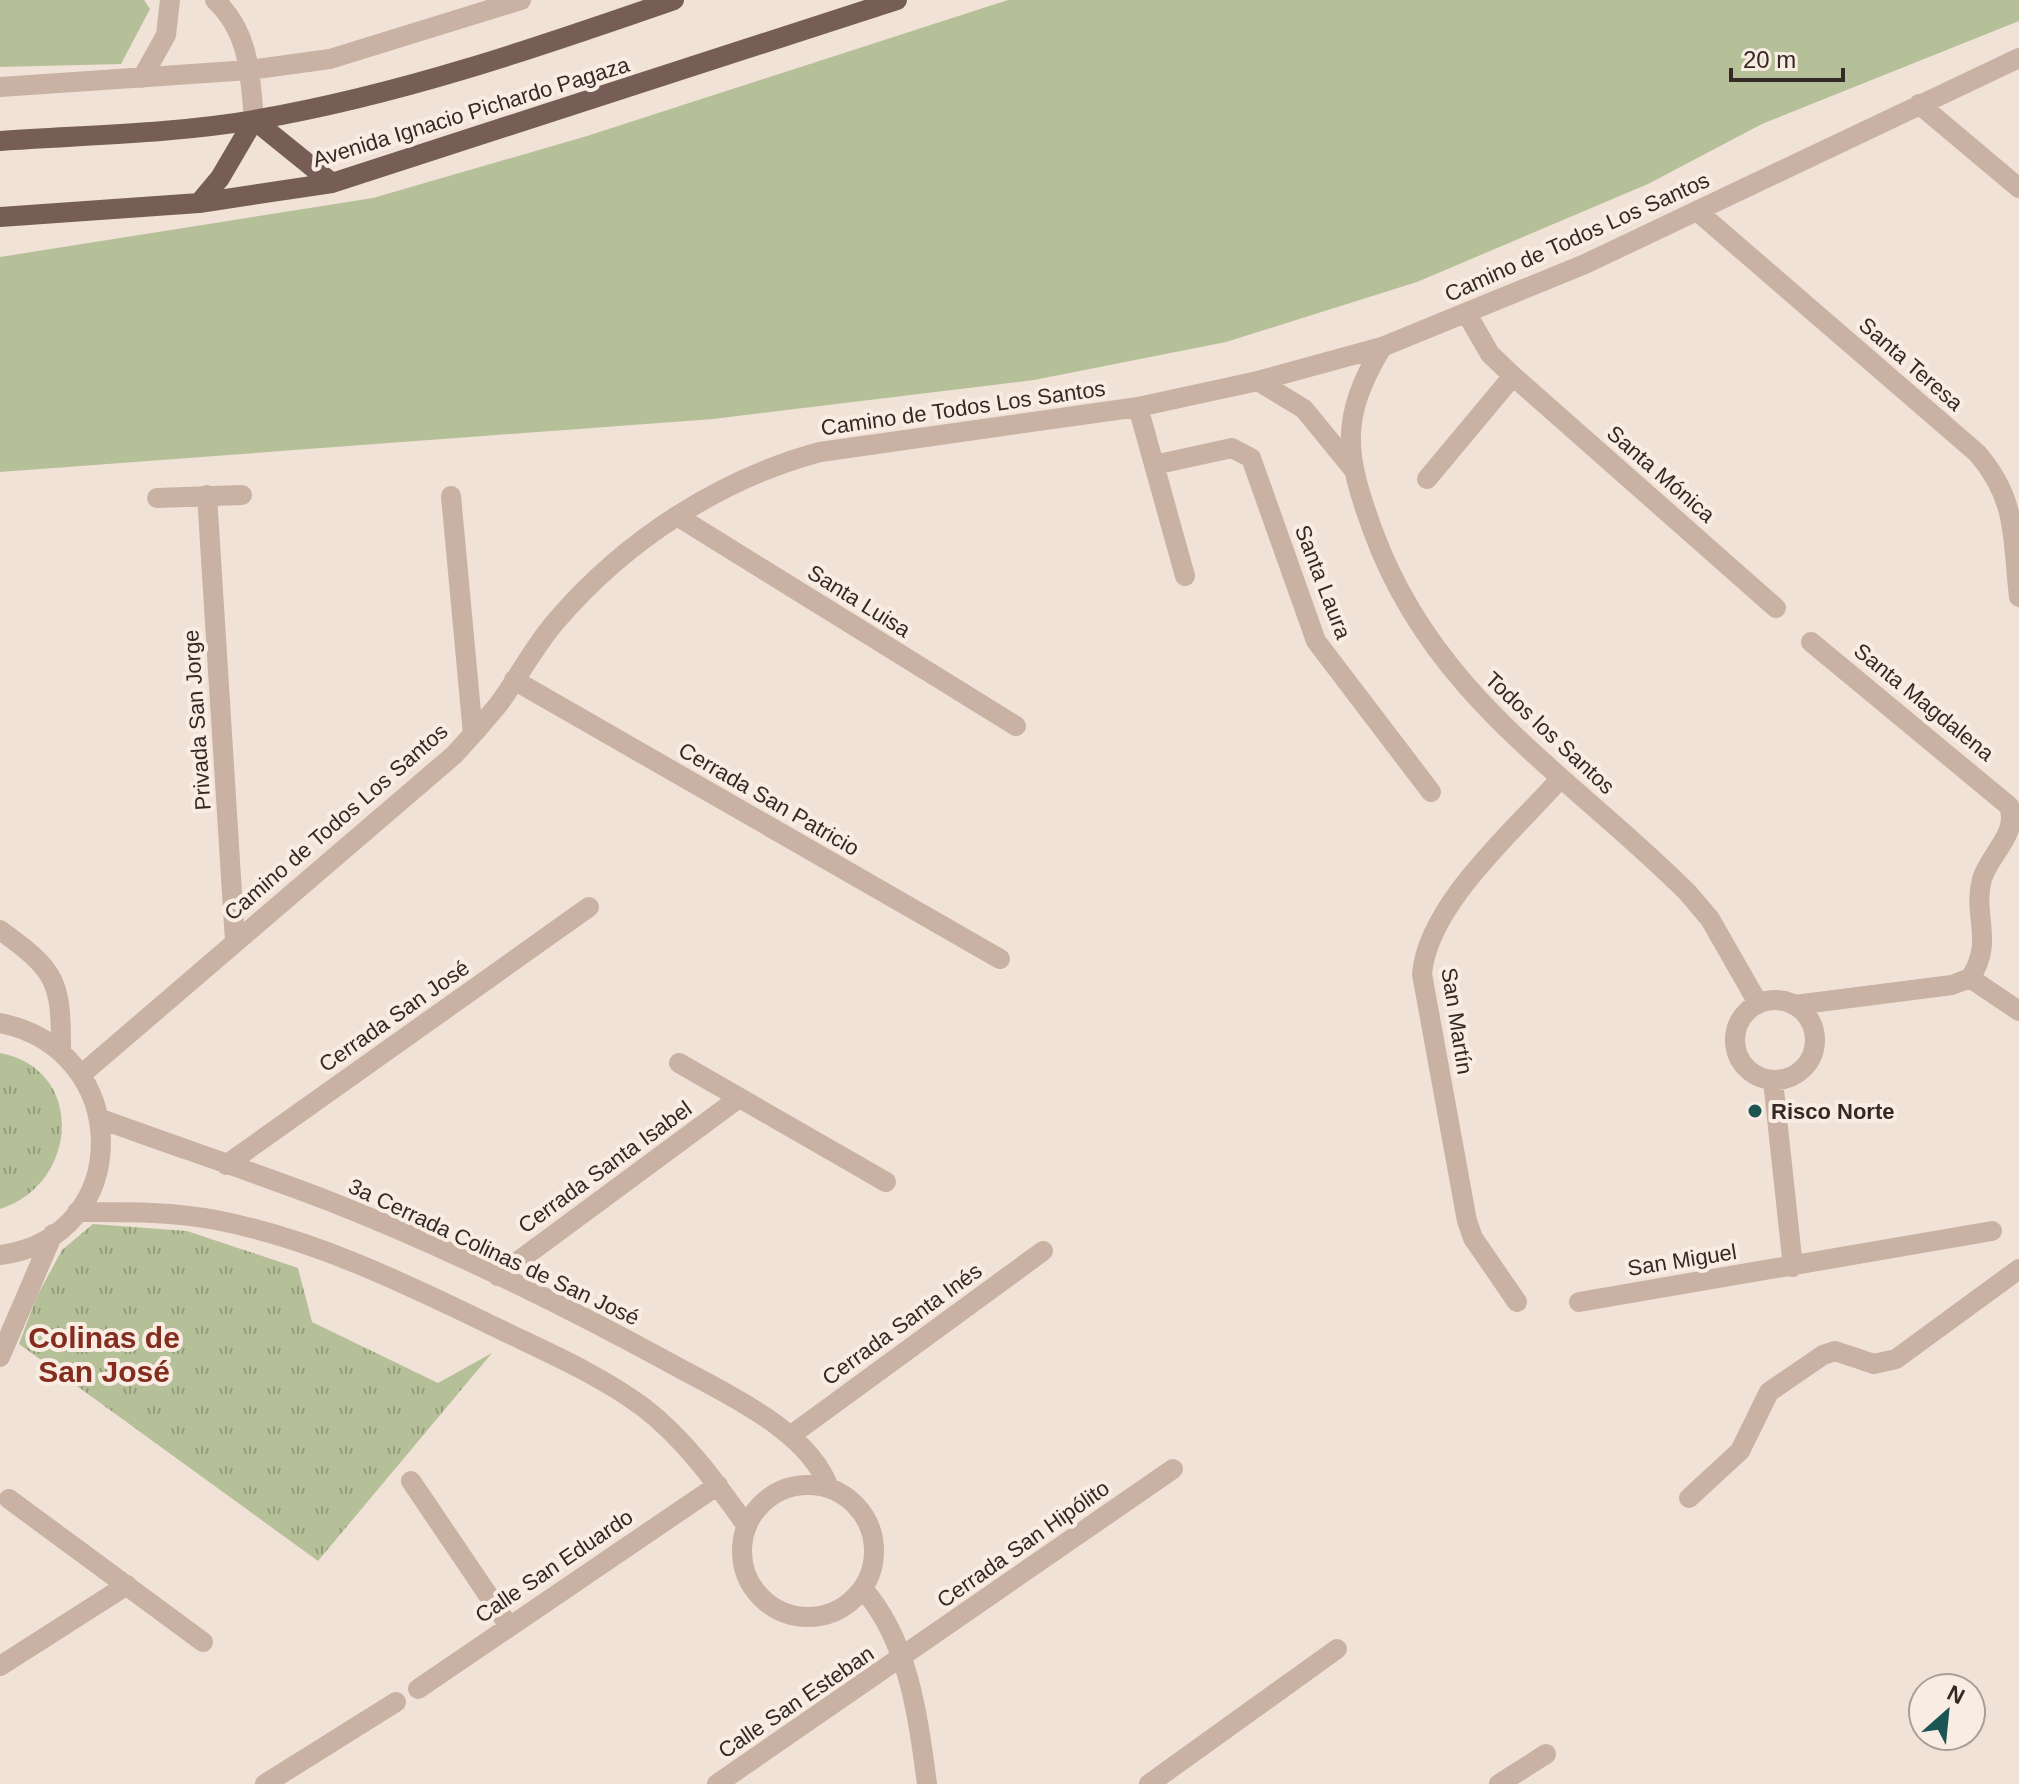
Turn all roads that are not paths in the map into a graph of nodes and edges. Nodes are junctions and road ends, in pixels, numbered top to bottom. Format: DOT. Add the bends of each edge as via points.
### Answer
graph roads {
  1 [pos="170,0"];
  2 [pos="215,0"];
  3 [pos="521,0"];
  4 [pos="674,0"];
  5 [pos="897,0"];
  6 [pos="2019,58"];
  7 [pos="250,70"];
  8 [pos="142,78"];
  9 [pos="0,87"];
  10 [pos="1919,104"];
  11 [pos="254,120"];
  12 [pos="0,141"];
  13 [pos="332,183"];
  14 [pos="2019,188"];
  15 [pos="199,203"];
  16 [pos="1697,211"];
  17 [pos="21,215"];
  18 [pos="0,217"];
  19 [pos="0,225"];
  20 [pos="1467,314"];
  21 [pos="1382,347"];
  22 [pos="1513,376"];
  23 [pos="1258,381"];
  24 [pos="1138,407"];
  25 [pos="1154,465"];
  26 [pos="1353,469"];
  27 [pos="1427,479"];
  28 [pos="207,495"];
  29 [pos="242,495"];
  30 [pos="451,496"];
  31 [pos="157,498"];
  32 [pos="677,516"];
  33 [pos="1185,576"];
  34 [pos="2019,597"];
  35 [pos="1776,608"];
  36 [pos="1811,642"];
  37 [pos="514,680"];
  38 [pos="1016,726"];
  39 [pos="473,734"];
  40 [pos="1560,779"];
  41 [pos="1431,792"];
  42 [pos="589,907"];
  43 [pos="0,930"];
  44 [pos="235,941"];
  45 [pos="1000,959"];
  46 [pos="1970,978"];
  47 [pos="1758,1003"];
  48 [pos="1795,1005"];
  49 [pos="2019,1011"];
  50 [pos="0,1023"];
  51 [pos="61,1050"];
  52 [pos="679,1063"];
  53 [pos="82,1074"];
  54 [pos="1773,1081"];
  55 [pos="739,1098"];
  56 [pos="101,1119"];
  57 [pos="226,1165"];
  58 [pos="886,1182"];
  59 [pos="77,1212"];
  60 [pos="1992,1231"];
  61 [pos="53,1234"];
  62 [pos="1043,1251"];
  63 [pos="0,1255"];
  64 [pos="1793,1267"];
  65 [pos="2019,1269"];
  66 [pos="498,1276"];
  67 [pos="1517,1302"];
  68 [pos="1579,1302"];
  69 [pos="0,1357"];
  70 [pos="790,1436"];
  71 [pos="1173,1469"];
  72 [pos="411,1481"];
  73 [pos="718,1485"];
  74 [pos="829,1488"];
  75 [pos="1689,1498"];
  76 [pos="9,1499"];
  77 [pos="746,1525"];
  78 [pos="127,1585"];
  79 [pos="863,1589"];
  80 [pos="509,1626"];
  81 [pos="203,1642"];
  82 [pos="1337,1649"];
  83 [pos="901,1659"];
  84 [pos="0,1666"];
  85 [pos="418,1689"];
  86 [pos="396,1702"];
  87 [pos="1546,1754"];
  88 [pos="265,1784"];
  89 [pos="717,1784"];
  90 [pos="927,1784"];
  91 [pos="1149,1784"];
  92 [pos="1499,1784"];
  1 -- 8 [label="street" via="166,35"];
  2 -- 7 [label="street" via="235,24"];
  3 -- 7 [label="street" via="330,59"];
  4 -- 11 [label="main road, Avenida Ignacio Pichardo Pagaza" via="389,92"];
  5 -- 13 [label="main road, Avenida Ignacio Pichardo Pagaza"];
  6 -- 10 [label="street, Camino de Todos Los Santos"];
  7 -- 8 [label="street"];
  7 -- 11 [label="street"];
  8 -- 9 [label="street"];
  10 -- 14 [label="street"];
  10 -- 16 [label="street, Camino de Todos Los Santos"];
  11 -- 12 [label="main road, Avenida Ignacio Pichardo Pagaza"];
  11 -- 13 [label="main road"];
  11 -- 15 [label="main road"];
  13 -- 15 [label="main road, Avenida Ignacio Pichardo Pagaza"];
  15 -- 17 [label="main road, Avenida Ignacio Pichardo Pagaza"];
  16 -- 20 [label="street, Camino de Todos Los Santos"];
  16 -- 34 [label="street, Santa Teresa" via="1997,476 2007,498"];
  17 -- 18 [label="main road, Avenida Ignacio Pichardo Pagaza"];
  17 -- 19 [label="main road"];
  20 -- 21 [label="street, Camino de Todos Los Santos"];
  20 -- 22 [label="street, Santa Mónica" via="1490,354"];
  21 -- 23 [label="street, Camino de Todos Los Santos"];
  21 -- 26 [label="street, Todos los Santos" via="1353,405"];
  22 -- 27 [label="street"];
  22 -- 35 [label="street, Santa Mónica"];
  23 -- 24 [label="street, Camino de Todos Los Santos"];
  23 -- 26 [label="street, Todos los Santos" via="1304,409"];
  24 -- 25 [label="street"];
  24 -- 32 [label="street, Camino de Todos Los Santos" via="820,452 774,464"];
  25 -- 33 [label="street"];
  25 -- 41 [label="street, Santa Laura" via="1232,448 1251,458 1316,641"];
  26 -- 40 [label="street, Todos los Santos" via="1379,547 1420,627 1479,702"];
  28 -- 29 [label="street"];
  28 -- 31 [label="street"];
  28 -- 44 [label="street, Privada San Jorge"];
  30 -- 39 [label="street"];
  32 -- 37 [label="street, Camino de Todos Los Santos" via="584,591"];
  32 -- 38 [label="street, Santa Luisa"];
  36 -- 46 [label="street, Santa Magdalena" via="2009,806 2014,816 1982,881 1984,949"];
  37 -- 39 [label="street, Camino de Todos Los Santos"];
  37 -- 45 [label="street, Cerrada San Patricio"];
  39 -- 44 [label="street, Camino de Todos Los Santos" via="424,782"];
  40 -- 47 [label="street, Todos los Santos" via="1688,893 1710,919"];
  40 -- 67 [label="street, San Martín" via="1451,904 1423,954 1422,974 1467,1221"];
  42 -- 57 [label="street, Cerrada San José"];
  43 -- 51 [label="street" via="43,964 59,988"];
  44 -- 53 [label="street, Camino de Todos Los Santos"];
  46 -- 48 [label="street" via="1952,985"];
  46 -- 49 [label="street"];
  47 -- 48 [label="street"];
  47 -- 54 [label="street" via="1739,1021 1735,1048 1748,1071"];
  48 -- 54 [label="street" via="1812,1025 1814,1052 1798,1074"];
  50 -- 51 [label="street" via="34,1033"];
  51 -- 53 [label="street"];
  52 -- 55 [label="street, Cerrada Santa Isabel"];
  53 -- 56 [label="street"];
  54 -- 64 [label="street"];
  55 -- 58 [label="street, Cerrada Santa Isabel"];
  55 -- 66 [label="street, Cerrada Santa Isabel"];
  56 -- 57 [label="street, 3a Cerrada Colinas de San José"];
  56 -- 59 [label="street" via="95,1179"];
  57 -- 66 [label="street, 3a Cerrada Colinas de San José" via="332,1202"];
  59 -- 61 [label="street"];
  59 -- 73 [label="street" via="214,1219 271,1233 390,1278 616,1389 679,1440"];
  60 -- 64 [label="street, San Miguel"];
  61 -- 63 [label="street"];
  61 -- 69 [label="street"];
  62 -- 70 [label="street, Cerrada Santa Inés"];
  64 -- 68 [label="street, San Miguel"];
  65 -- 75 [label="street" via="1896,1359 1874,1364 1835,1351 1779,1383 1762,1403 1740,1451"];
  66 -- 70 [label="street, 3a Cerrada Colinas de San José" via="715,1388"];
  70 -- 74 [label="street, 3a Cerrada Colinas de San José" via="823,1471"];
  71 -- 83 [label="street, Cerrada San Hipólito"];
  72 -- 80 [label="street"];
  73 -- 77 [label="street"];
  73 -- 80 [label="street, Calle San Eduardo"];
  74 -- 77 [label="street" via="804,1485 780,1490"];
  74 -- 79 [label="street" via="845,1496 868,1522 875,1556"];
  76 -- 78 [label="street"];
  77 -- 79 [label="street" via="744,1568 752,1588 767,1604 807,1618 829,1615"];
  78 -- 81 [label="street"];
  78 -- 84 [label="street"];
  79 -- 83 [label="street" via="886,1619"];
  80 -- 85 [label="street, Calle San Eduardo"];
  82 -- 91 [label="street"];
  83 -- 89 [label="street, Calle San Esteban"];
  83 -- 90 [label="street"];
  86 -- 88 [label="street"];
  87 -- 92 [label="street"];
}
